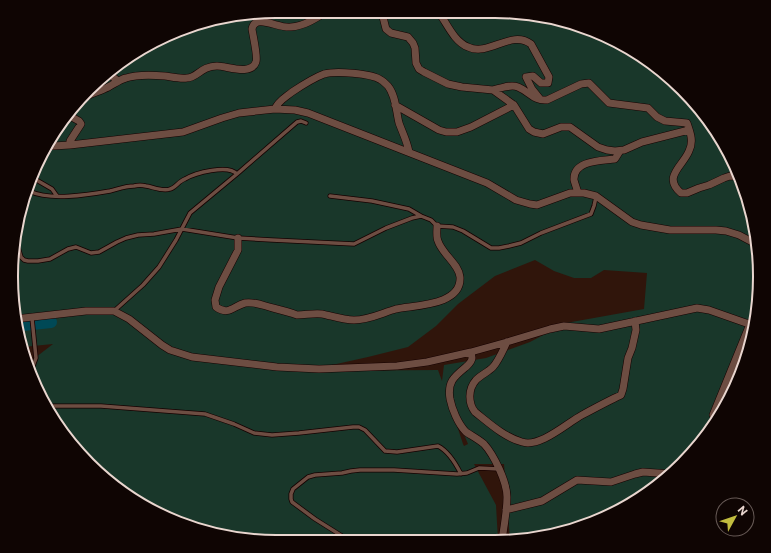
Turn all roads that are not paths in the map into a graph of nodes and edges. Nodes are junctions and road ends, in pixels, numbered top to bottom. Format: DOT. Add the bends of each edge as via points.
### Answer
graph roads {
  1 [pos="317,18"];
  2 [pos="383,18"];
  3 [pos="443,18"];
  4 [pos="112,77"];
  5 [pos="118,81"];
  6 [pos="493,90"];
  7 [pos="96,92"];
  8 [pos="541,101"];
  9 [pos="396,105"];
  10 [pos="514,105"];
  11 [pos="275,109"];
  12 [pos="72,117"];
  13 [pos="306,123"];
  14 [pos="689,130"];
  15 [pos="70,145"];
  16 [pos="54,146"];
  17 [pos="620,151"];
  18 [pos="409,152"];
  19 [pos="237,174"];
  20 [pos="732,176"];
  21 [pos="37,180"];
  22 [pos="32,192"];
  23 [pos="578,193"];
  24 [pos="57,196"];
  25 [pos="330,196"];
  26 [pos="596,196"];
  27 [pos="421,216"];
  28 [pos="437,226"];
  29 [pos="182,229"];
  30 [pos="238,238"];
  31 [pos="751,241"];
  32 [pos="19,252"];
  33 [pos="114,311"];
  34 [pos="32,318"];
  35 [pos="22,319"];
  36 [pos="635,321"];
  37 [pos="749,323"];
  38 [pos="745,339"];
  39 [pos="507,342"];
  40 [pos="740,350"];
  41 [pos="471,352"];
  42 [pos="34,364"];
  43 [pos="53,406"];
  44 [pos="714,412"];
  45 [pos="499,469"];
  46 [pos="662,473"];
  47 [pos="461,474"];
  48 [pos="506,510"];
  49 [pos="503,534"];
  50 [pos="340,535"];
  1 -- 5 [label="street" via="292,27 263,21 255,22 252,29 257,58 253,67 248,69 209,66 185,79 142,76"];
  2 -- 6 [label="street" via="386,29 391,34 408,37 413,43 419,69 448,84"];
  3 -- 8 [label="street" via="454,35 469,48 484,49 518,39 531,44 549,77 548,83 541,83 533,76 526,77"];
  4 -- 5 [label="street"];
  5 -- 7 [label="street"];
  6 -- 8 [label="street" via="509,86 518,87"];
  6 -- 10 [label="street"];
  8 -- 14 [label="street" via="589,83 609,102 648,108 665,121 688,123"];
  9 -- 10 [label="street" via="440,130 457,132"];
  9 -- 11 [label="street" via="388,86 381,79 368,75 334,72 302,86 276,105"];
  9 -- 18 [label="street"];
  10 -- 17 [label="street" via="524,123 534,132 543,134 561,127 570,127 598,146 615,152"];
  11 -- 15 [label="street" via="239,113 183,132"];
  11 -- 18 [label="street" via="308,113"];
  12 -- 15 [label="street" via="81,124"];
  13 -- 19 [label="lane" via="297,122"];
  14 -- 17 [label="street" via="642,142"];
  14 -- 20 [label="street" via="692,137 690,150 673,176 676,189 681,193 687,193"];
  15 -- 16 [label="street"];
  17 -- 23 [label="street" via="615,159 580,166 575,172 574,180"];
  18 -- 23 [label="street" via="487,183 516,200 530,204 537,205 570,193"];
  19 -- 24 [label="lane" via="225,169 199,173 165,190 133,186 93,194"];
  19 -- 29 [label="lane" via="190,213"];
  21 -- 24 [label="lane" via="52,188"];
  22 -- 24 [label="lane"];
  23 -- 26 [label="street"];
  25 -- 27 [label="lane" via="409,209"];
  26 -- 28 [label="lane" via="591,214 509,246 491,248 463,231"];
  26 -- 31 [label="street" via="632,222 641,225 670,230 726,231"];
  27 -- 28 [label="lane"];
  27 -- 30 [label="lane" via="386,228 354,244"];
  28 -- 30 [label="street" via="437,240 457,269 460,276 459,286 450,296 436,303 396,310 362,320 315,313 297,314 254,303 245,303 230,311 220,310 216,307 215,300 238,250"];
  29 -- 30 [label="lane"];
  29 -- 32 [label="lane" via="126,238 99,252 91,253 76,247 50,259 38,261 24,260"];
  29 -- 33 [label="lane" via="159,267"];
  33 -- 34 [label="street" via="86,311"];
  33 -- 41 [label="street" via="129,319 170,350 192,357 270,366 319,369 397,366"];
  34 -- 35 [label="street"];
  34 -- 42 [label="lane" via="36,358"];
  36 -- 37 [label="street" via="697,308"];
  36 -- 39 [label="street" via="599,329 564,326"];
  36 -- 39 [label="street" via="636,330 621,395 531,443 523,443 501,432 475,412 470,401 472,387 494,366"];
  38 -- 40 [label="street"];
  39 -- 41 [label="street"];
  40 -- 44 [label="street"];
  41 -- 45 [label="street" via="470,363 451,382 450,399 461,425 483,443"];
  43 -- 47 [label="lane" via="101,406 205,414 254,434 272,435 359,427 385,451 397,452 438,446 443,448"];
  45 -- 47 [label="lane" via="479,468"];
  45 -- 48 [label="street" via="506,488"];
  46 -- 48 [label="street" via="643,472 611,482 577,480 542,501"];
  47 -- 50 [label="lane" via="394,470 351,471 308,478 293,489 292,502"];
  48 -- 49 [label="street"];
}
